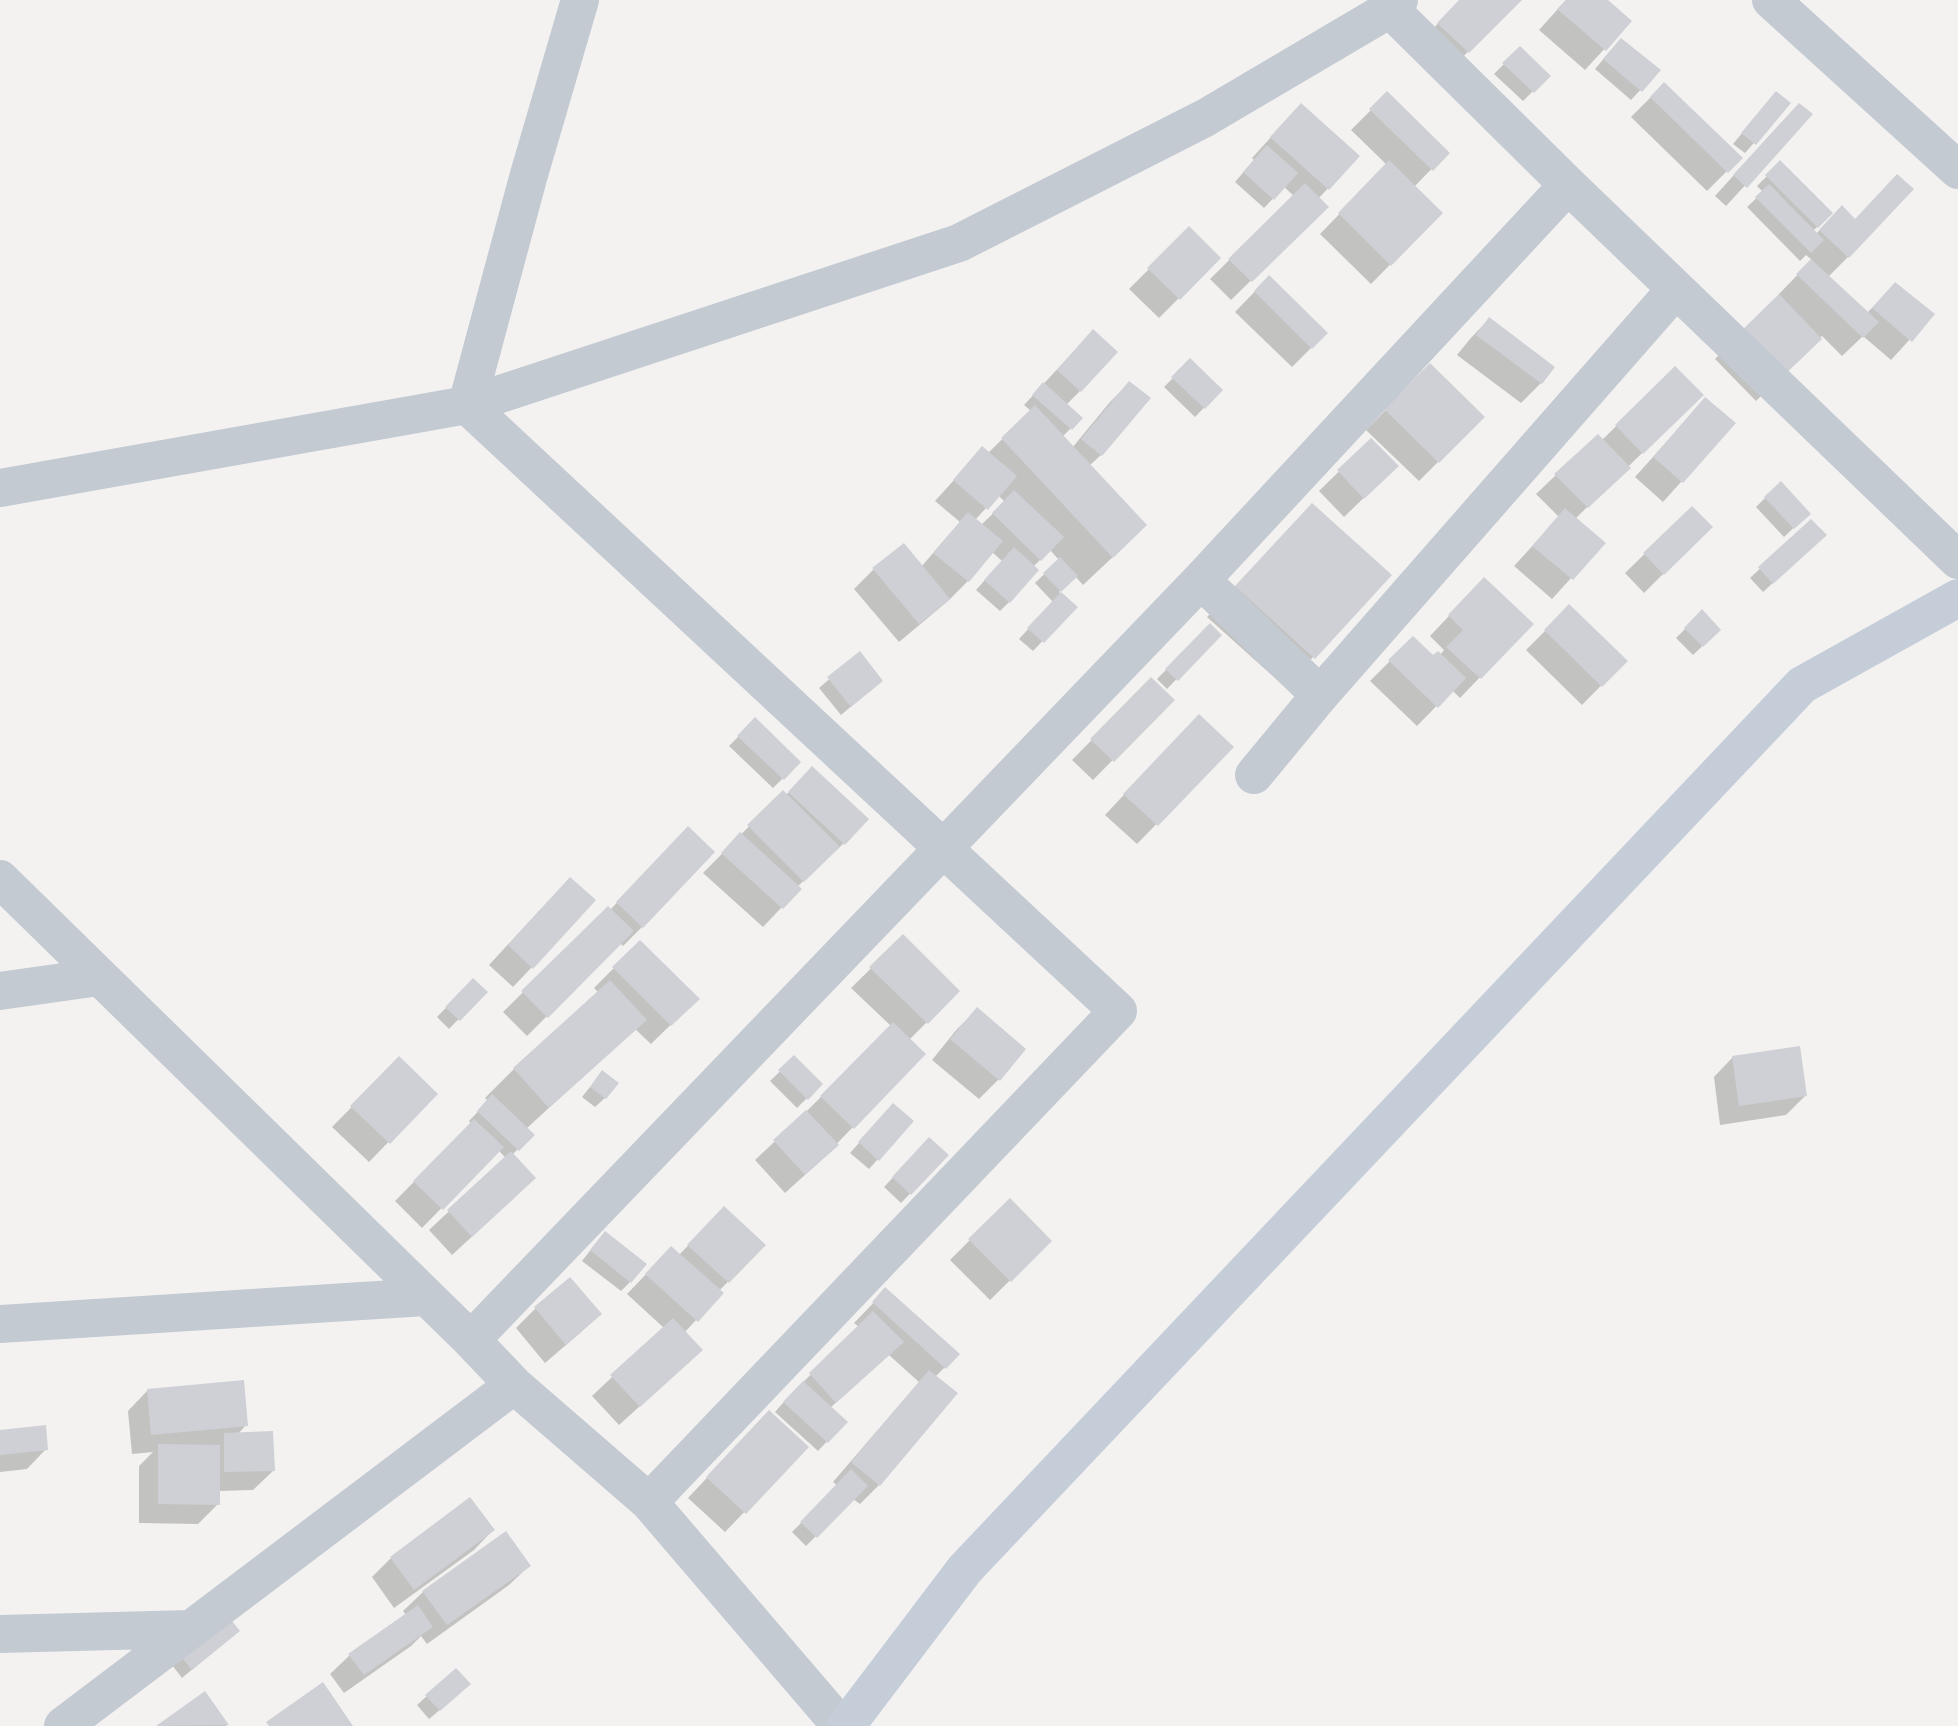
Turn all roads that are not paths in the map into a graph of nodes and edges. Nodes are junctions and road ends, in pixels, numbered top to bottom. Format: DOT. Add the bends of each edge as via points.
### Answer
graph roads {
  1 [pos="580,0"];
  2 [pos="1771,0"];
  3 [pos="1395,4"];
  4 [pos="1958,170"];
  5 [pos="1568,185"];
  6 [pos="1676,289"];
  7 [pos="467,405"];
  8 [pos="0,488"];
  9 [pos="1958,560"];
  10 [pos="1201,580"];
  11 [pos="1958,598"];
  12 [pos="1320,695"];
  13 [pos="1254,775"];
  14 [pos="944,849"];
  15 [pos="0,879"];
  16 [pos="99,977"];
  17 [pos="0,992"];
  18 [pos="425,1297"];
  19 [pos="0,1324"];
  20 [pos="471,1340"];
  21 [pos="514,1385"];
  22 [pos="649,1502"];
  23 [pos="191,1629"];
  24 [pos="0,1634"];
  25 [pos="63,1726"];
  26 [pos="843,1726"];
  1 -- 7 [label="street"];
  2 -- 4 [label="street"];
  3 -- 5 [label="street"];
  3 -- 7 [label="street" via="1205,118 959,243"];
  5 -- 6 [label="street"];
  5 -- 10 [label="street"];
  6 -- 9 [label="street"];
  6 -- 12 [label="street"];
  7 -- 8 [label="street"];
  7 -- 14 [label="street"];
  10 -- 12 [label="street"];
  10 -- 14 [label="street"];
  11 -- 26 [label="street" via="1802,685 965,1569"];
  12 -- 13 [label="street"];
  14 -- 20 [label="street"];
  14 -- 22 [label="street" via="1118,1010"];
  15 -- 16 [label="street"];
  16 -- 17 [label="street"];
  16 -- 18 [label="street"];
  18 -- 19 [label="street"];
  18 -- 20 [label="street"];
  20 -- 21 [label="street"];
  21 -- 22 [label="street"];
  21 -- 23 [label="street"];
  22 -- 26 [label="street"];
  23 -- 24 [label="street"];
  23 -- 25 [label="street"];
}
